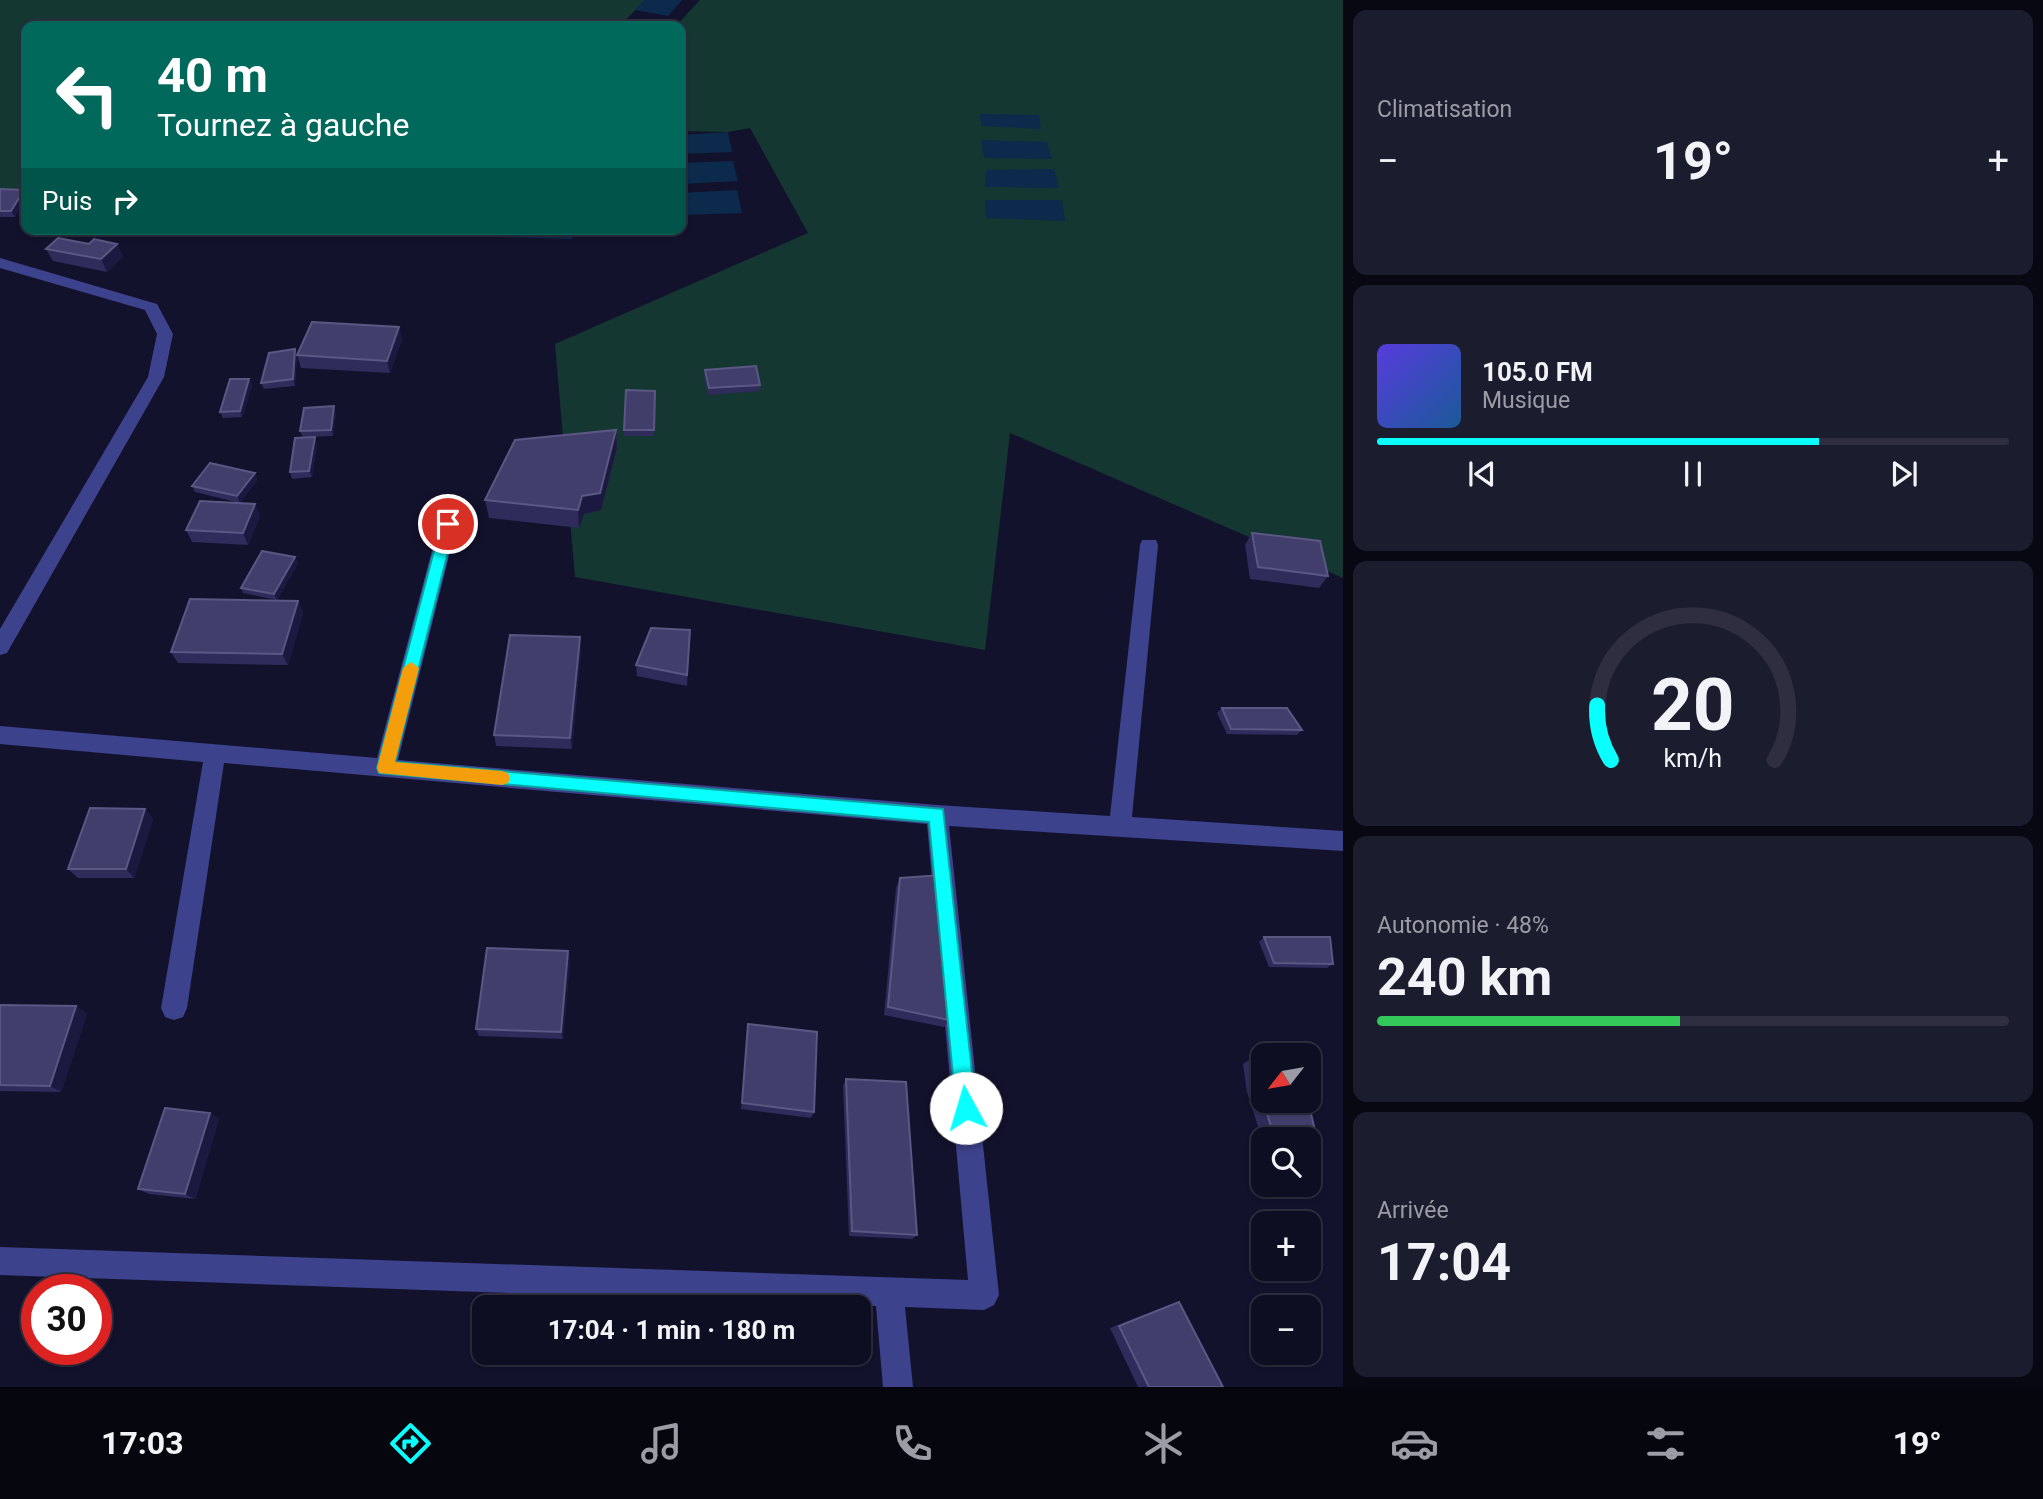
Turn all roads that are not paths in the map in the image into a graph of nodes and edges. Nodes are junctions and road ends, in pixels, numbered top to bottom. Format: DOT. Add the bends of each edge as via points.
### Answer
graph roads {
  1 [pos="0,263"];
  2 [pos="448,524"];
  3 [pos="1149,545"];
  4 [pos="0,647"];
  5 [pos="0,735"];
  6 [pos="215,753"];
  7 [pos="385,768"];
  8 [pos="937,815"];
  9 [pos="1120,827"];
  10 [pos="1343,841"];
  11 [pos="174,1008"];
  12 [pos="0,1261"];
  13 [pos="889,1291"];
  14 [pos="898,1387"];
  1 -- 4 [label="street" via="151,307 165,334 156,377"];
  2 -- 7 [label="street"];
  3 -- 9 [label="street"];
  5 -- 6 [label="street"];
  6 -- 7 [label="street"];
  6 -- 11 [label="street"];
  7 -- 8 [label="street"];
  8 -- 9 [label="street"];
  8 -- 13 [label="street" via="984,1295"];
  9 -- 10 [label="street"];
  12 -- 13 [label="street"];
  13 -- 14 [label="street"];
}
